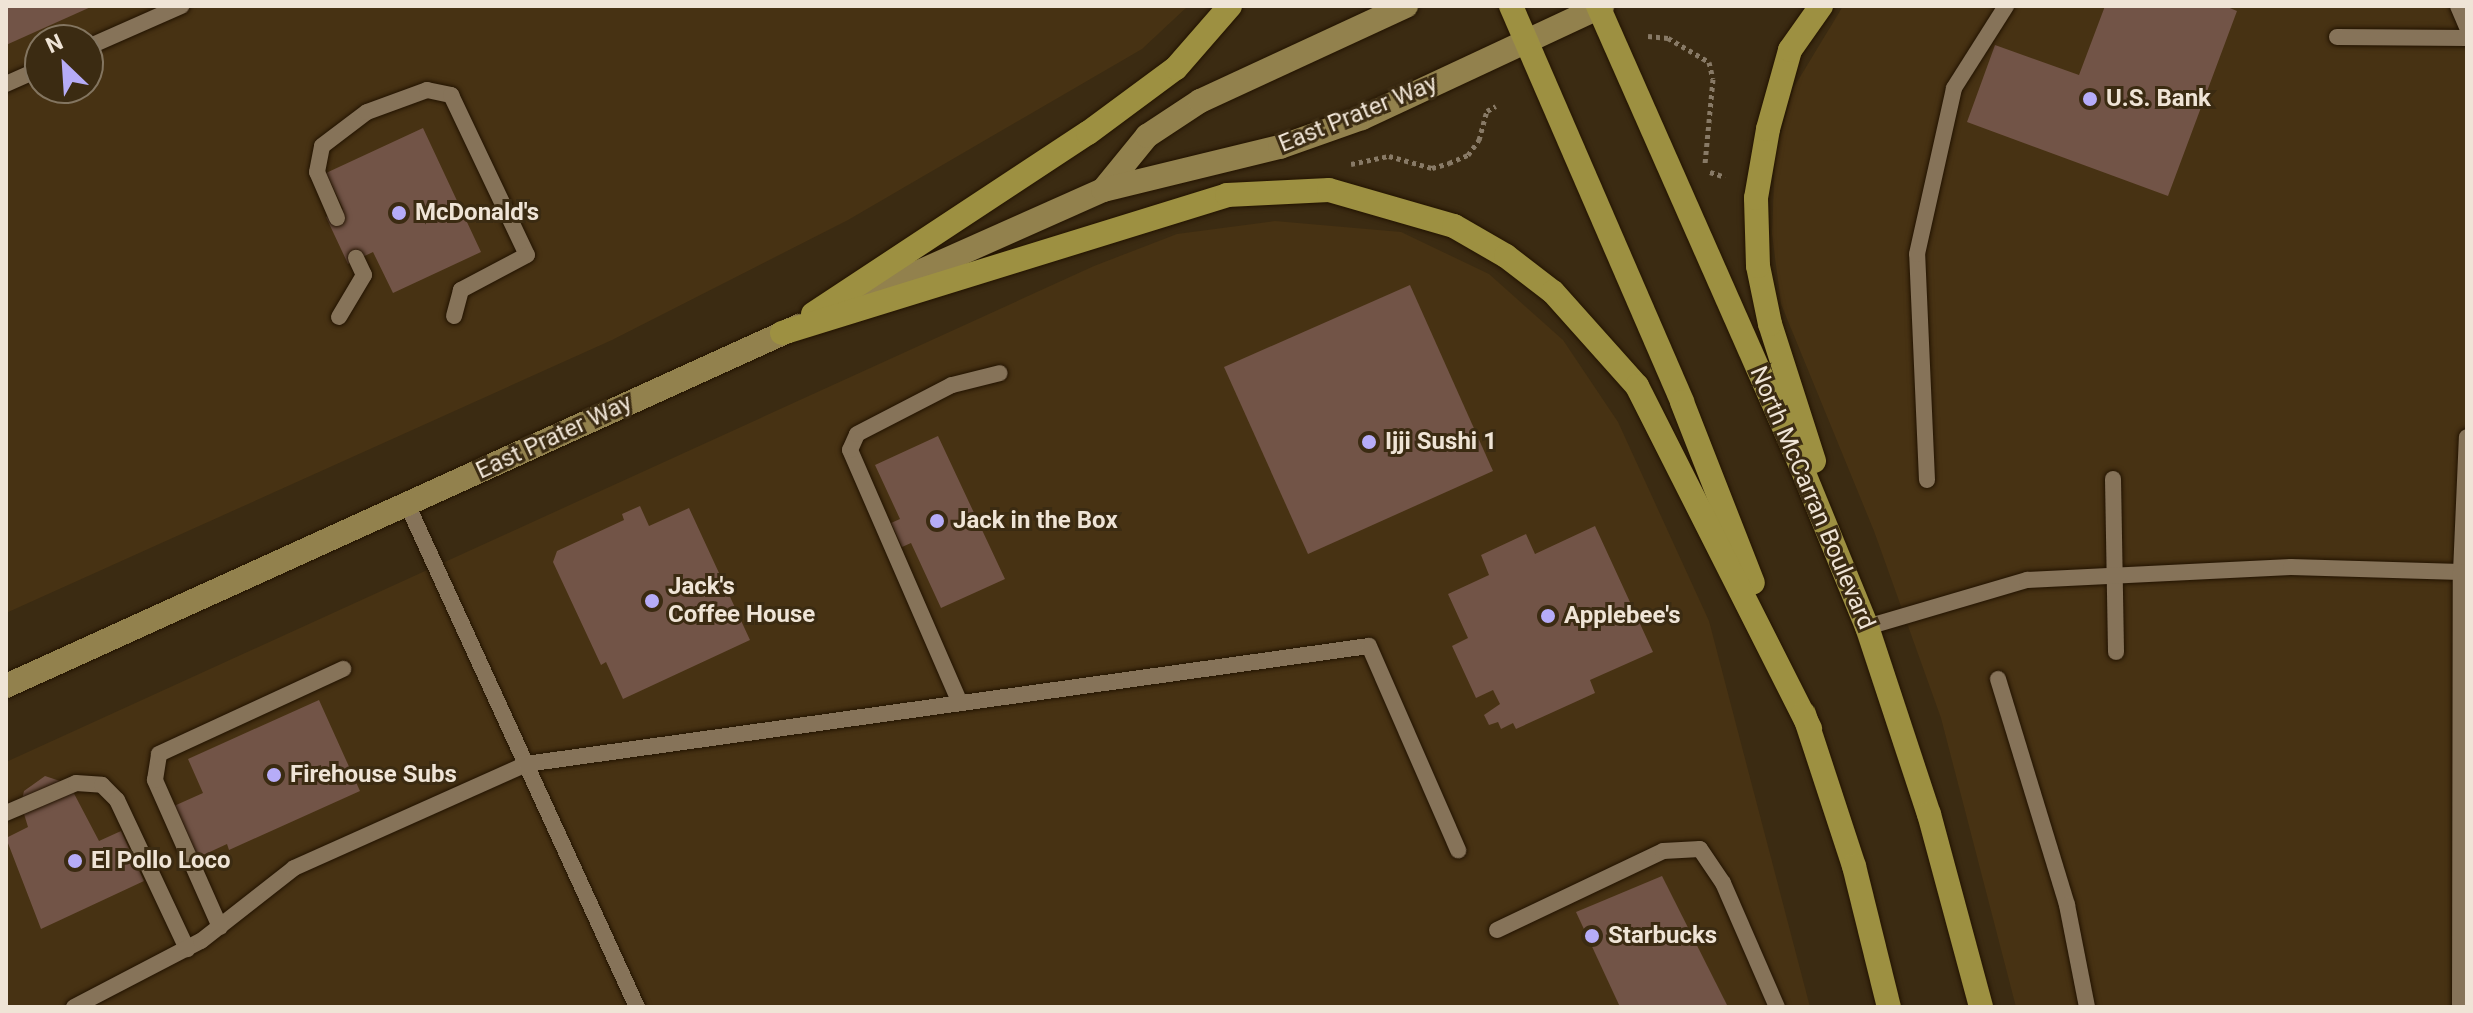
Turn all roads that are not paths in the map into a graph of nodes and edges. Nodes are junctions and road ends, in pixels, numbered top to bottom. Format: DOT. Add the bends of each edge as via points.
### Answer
graph roads {
  1 [pos="181,6"];
  2 [pos="1230,6"];
  3 [pos="1406,6"];
  4 [pos="1511,6"];
  5 [pos="1599,6"];
  6 [pos="1821,6"];
  7 [pos="2006,6"];
  8 [pos="2458,6"];
  9 [pos="2467,27"];
  10 [pos="2337,37"];
  11 [pos="2467,38"];
  12 [pos="104,40"];
  13 [pos="1526,43"];
  14 [pos="1103,190"];
  15 [pos="337,218"];
  16 [pos="356,258"];
  17 [pos="454,316"];
  18 [pos="339,317"];
  19 [pos="782,333"];
  20 [pos="1000,373"];
  21 [pos="2467,437"];
  22 [pos="2113,479"];
  23 [pos="1927,480"];
  24 [pos="407,504"];
  25 [pos="2461,572"];
  26 [pos="2111,576"];
  27 [pos="1867,627"];
  28 [pos="2116,652"];
  29 [pos="343,669"];
  30 [pos="1998,679"];
  31 [pos="6,686"];
  32 [pos="960,703"];
  33 [pos="1810,729"];
  34 [pos="526,764"];
  35 [pos="6,813"];
  36 [pos="1458,850"];
  37 [pos="220,927"];
  38 [pos="1497,930"];
  39 [pos="187,949"];
  40 [pos="74,1007"];
  41 [pos="637,1007"];
  42 [pos="1777,1007"];
  43 [pos="1889,1007"];
  44 [pos="1981,1007"];
  45 [pos="2087,1007"];
  46 [pos="2460,1007"];
  1 -- 12 [label="lane"];
  2 -- 19 [label="main road" via="1176,68 1088,133"];
  3 -- 14 [label="main road, East Prater Way" via="1200,101 1147,136"];
  4 -- 13 [label="main road"];
  5 -- 13 [label="main road, East Prater Way"];
  5 -- 27 [label="main road, North McCarran Boulevard"];
  6 -- 27 [label="main road" via="1790,50 1768,129 1756,198 1758,266 1770,324"];
  7 -- 23 [label="lane" via="1954,88 1917,254"];
  8 -- 9 [label="lane"];
  10 -- 11 [label="lane"];
  13 -- 14 [label="main road, East Prater Way" via="1362,118 1280,147"];
  13 -- 33 [label="main road" via="1682,402"];
  14 -- 19 [label="main road, East Prater Way"];
  15 -- 17 [label="lane" via="317,172 322,146 367,112 427,90 451,95 527,255 461,290"];
  16 -- 18 [label="lane" via="364,275"];
  19 -- 24 [label="main road, East Prater Way"];
  19 -- 33 [label="main road" via="1227,195 1329,190 1454,226 1553,292 1637,386"];
  20 -- 32 [label="lane" via="952,385 857,434 850,450"];
  21 -- 25 [label="lane"];
  22 -- 26 [label="lane"];
  24 -- 31 [label="main road, East Prater Way"];
  24 -- 34 [label="lane"];
  25 -- 26 [label="lane" via="2291,567"];
  25 -- 46 [label="lane"];
  26 -- 27 [label="lane" via="2027,580"];
  26 -- 28 [label="lane"];
  27 -- 44 [label="main road, North McCarran Boulevard" via="1929,814"];
  29 -- 37 [label="lane" via="159,754 155,780"];
  30 -- 45 [label="lane" via="2067,905"];
  32 -- 34 [label="lane"];
  32 -- 36 [label="lane" via="1369,646"];
  33 -- 43 [label="main road" via="1854,866"];
  34 -- 37 [label="lane" via="294,868"];
  34 -- 41 [label="lane"];
  35 -- 39 [label="lane" via="76,783 102,785 117,800"];
  37 -- 39 [label="lane"];
  38 -- 42 [label="lane" via="1663,851 1700,849 1723,883"];
  39 -- 40 [label="lane"];
}
